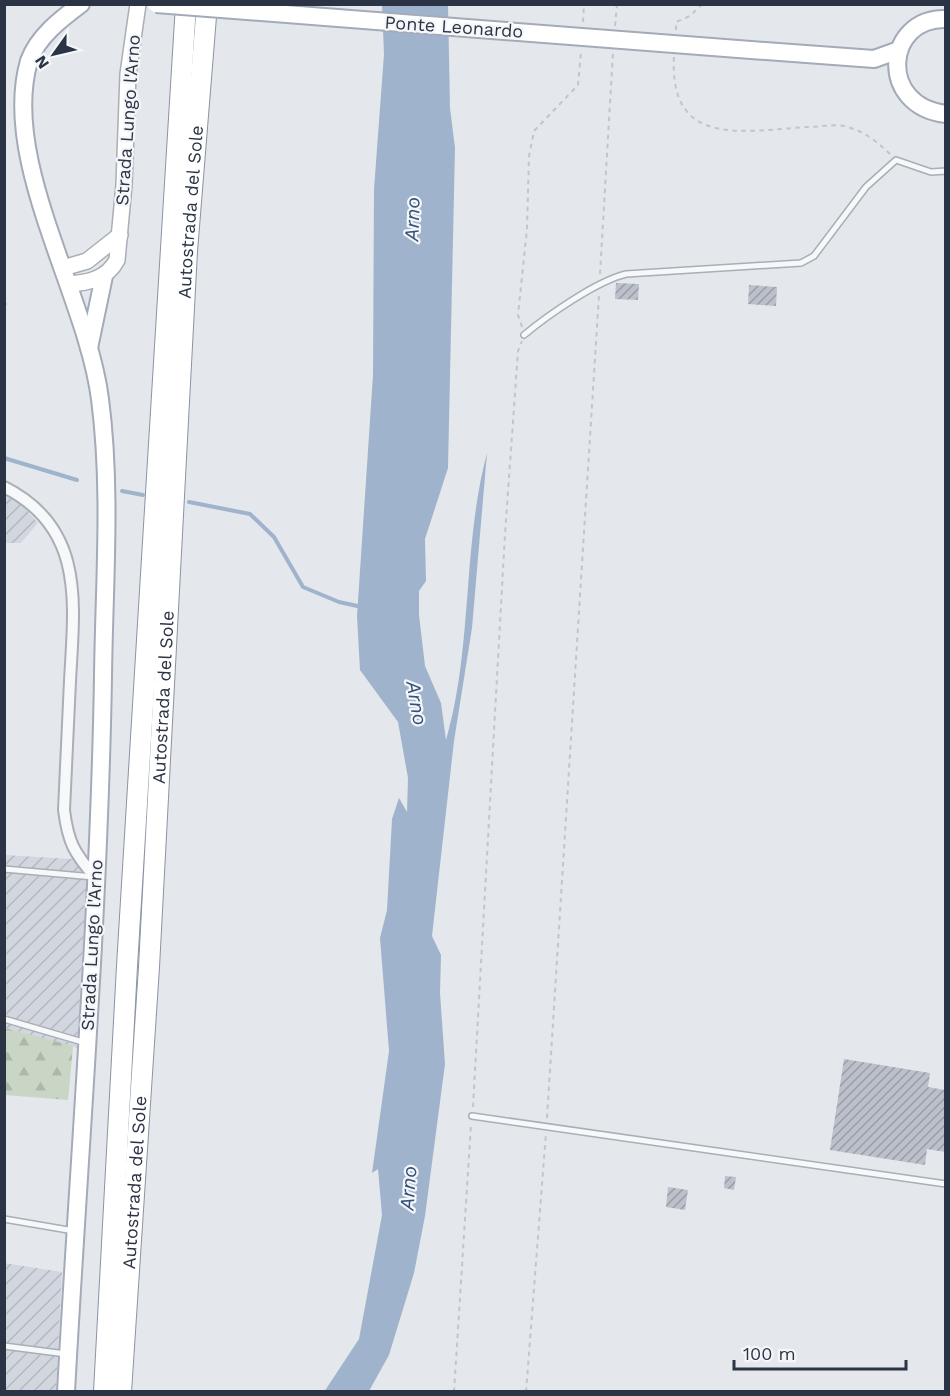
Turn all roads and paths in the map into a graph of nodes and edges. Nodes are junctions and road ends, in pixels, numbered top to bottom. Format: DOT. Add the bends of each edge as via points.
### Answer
graph roads {
  1 [pos="81,4"];
  2 [pos="138,4"];
  3 [pos="156,4"];
  4 [pos="186,4"];
  5 [pos="207,4"];
  6 [pos="584,4"];
  7 [pos="617,4"];
  8 [pos="702,4"];
  9 [pos="945,16"];
  10 [pos="615,27"];
  11 [pos="582,28"];
  12 [pos="675,34"];
  13 [pos="675,46"];
  14 [pos="613,50"];
  15 [pos="899,50"];
  16 [pos="580,52"];
  17 [pos="874,59"];
  18 [pos="898,76"];
  19 [pos="945,114"];
  20 [pos="896,160"];
  21 [pos="945,171"];
  22 [pos="120,235"];
  23 [pos="63,268"];
  24 [pos="104,276"];
  25 [pos="68,284"];
  26 [pos="599,285"];
  27 [pos="524,335"];
  28 [pos="89,349"];
  29 [pos="4,487"];
  30 [pos="4,869"];
  31 [pos="95,877"];
  32 [pos="4,1019"];
  33 [pos="87,1044"];
  34 [pos="472,1116"];
  35 [pos="546,1128"];
  36 [pos="945,1184"];
  37 [pos="4,1219"];
  38 [pos="76,1231"];
  39 [pos="4,1346"];
  40 [pos="68,1354"];
  41 [pos="66,1392"];
  42 [pos="104,1392"];
  43 [pos="121,1392"];
  44 [pos="454,1392"];
  45 [pos="526,1392"];
  1 -- 23 [label="main road, Strada Lungo l'Arno" via="52,26 30,59 21,106 33,185"];
  2 -- 22 [label="street, Strada Lungo l'Arno" via="128,74"];
  3 -- 17 [label="main road, Ponte Leonardo, bridge"];
  4 -- 42 [label="highway, Autostrada del Sole"];
  5 -- 43 [label="highway, Autostrada del Sole" via="186,274 149,967"];
  6 -- 11 [label="path"];
  7 -- 10 [label="path"];
  8 -- 12 [label="path" via="690,16 676,22"];
  9 -- 15 [label="main road" via="916,27"];
  13 -- 20 [label="path" via="675,89 686,111 702,126 730,131 841,125 867,133"];
  14 -- 26 [label="path"];
  15 -- 17 [label="main road"];
  15 -- 18 [label="main road"];
  16 -- 27 [label="path" via="578,85 534,131 529,156 527,229 518,315"];
  17 -- 18 [label="main road"];
  18 -- 19 [label="main road" via="915,103"];
  20 -- 21 [label="lane" via="931,172"];
  20 -- 26 [label="lane" via="866,187 814,256 801,263 626,274"];
  22 -- 23 [label="street" via="87,261"];
  22 -- 24 [label="street, Strada Lungo l'Arno" via="117,260"];
  23 -- 25 [label="main road, Strada Lungo l'Arno"];
  24 -- 25 [label="street"];
  24 -- 28 [label="main road"];
  25 -- 28 [label="main road, Strada Lungo l'Arno"];
  26 -- 27 [label="lane"];
  26 -- 35 [label="path"];
  27 -- 34 [label="path" via="518,351 505,534"];
  28 -- 31 [label="main road, Strada Lungo l'Arno" via="106,446 102,744"];
  29 -- 31 [label="street" via="26,498 44,515 56,533 74,589 64,810 68,837 77,857"];
  30 -- 31 [label="lane"];
  31 -- 33 [label="main road, Strada Lungo l'Arno"];
  32 -- 33 [label="lane"];
  33 -- 38 [label="main road, Strada Lungo l'Arno"];
  34 -- 35 [label="lane"];
  34 -- 44 [label="path"];
  35 -- 36 [label="lane"];
  35 -- 45 [label="path"];
  37 -- 38 [label="lane"];
  38 -- 40 [label="main road, Strada Lungo l'Arno"];
  39 -- 40 [label="lane"];
  40 -- 41 [label="main road, Strada Lungo l'Arno"];
}
